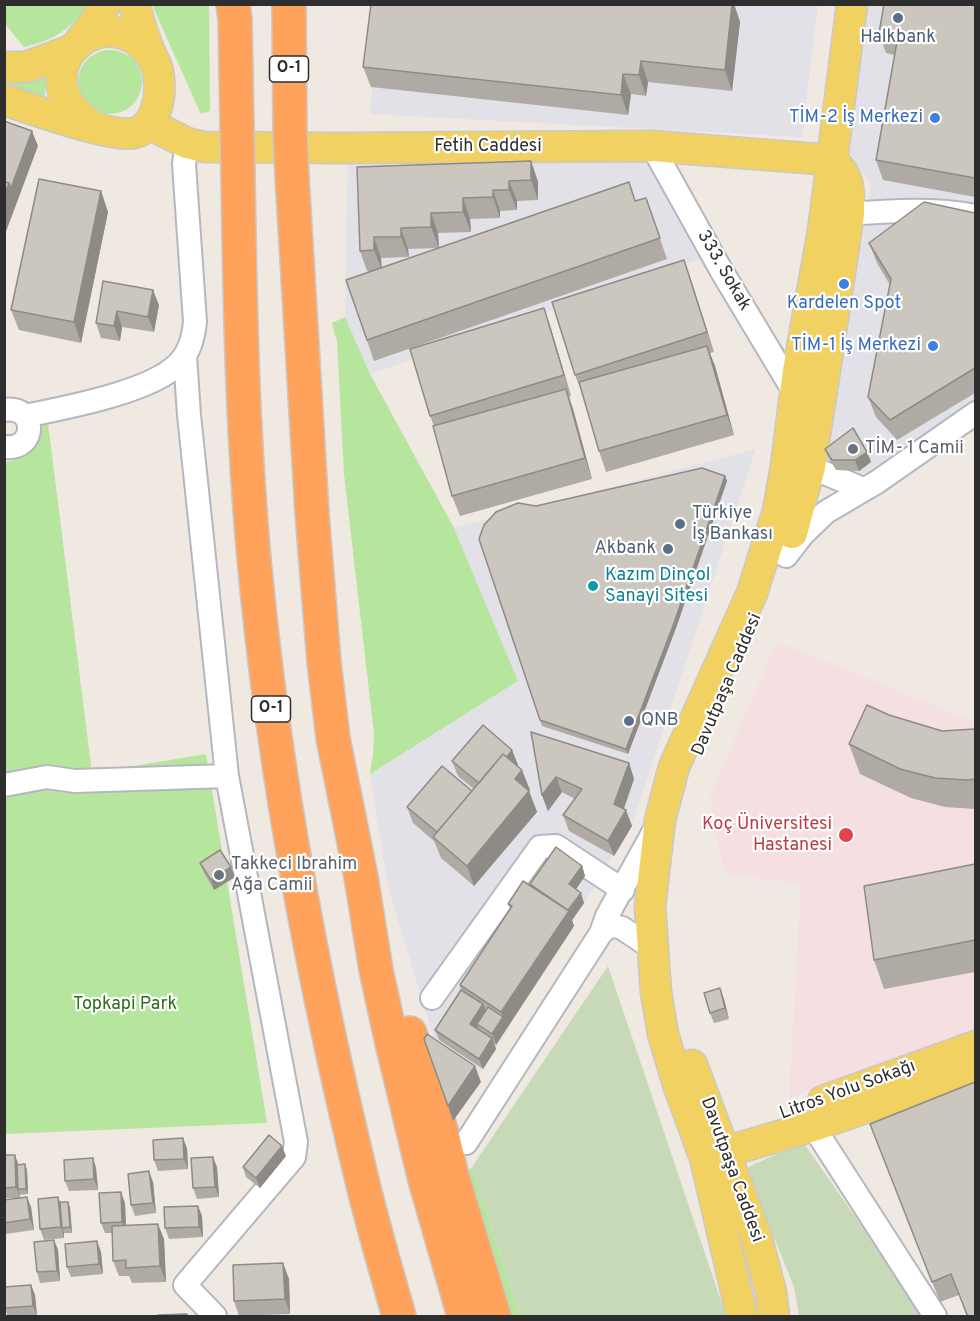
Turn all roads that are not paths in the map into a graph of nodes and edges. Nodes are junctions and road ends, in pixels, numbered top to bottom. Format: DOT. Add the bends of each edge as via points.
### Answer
graph roads {
  1 [pos="105,4"];
  2 [pos="134,4"];
  3 [pos="289,4"];
  4 [pos="852,4"];
  5 [pos="235,9"];
  6 [pos="73,48"];
  7 [pos="152,56"];
  8 [pos="4,67"];
  9 [pos="4,100"];
  10 [pos="148,124"];
  11 [pos="93,127"];
  12 [pos="187,143"];
  13 [pos="652,146"];
  14 [pos="832,160"];
  15 [pos="849,214"];
  16 [pos="975,216"];
  17 [pos="812,292"];
  18 [pos="185,356"];
  19 [pos="796,395"];
  20 [pos="15,413"];
  21 [pos="975,413"];
  22 [pos="4,447"];
  23 [pos="810,467"];
  24 [pos="863,489"];
  25 [pos="786,556"];
  26 [pos="227,776"];
  27 [pos="4,785"];
  28 [pos="660,820"];
  29 [pos="362,877"];
  30 [pos="623,890"];
  31 [pos="601,933"];
  32 [pos="652,948"];
  33 [pos="432,998"];
  34 [pos="975,1046"];
  35 [pos="975,1070"];
  36 [pos="813,1126"];
  37 [pos="466,1143"];
  38 [pos="713,1148"];
  39 [pos="376,1232"];
  40 [pos="215,1317"];
  41 [pos="381,1317"];
  42 [pos="399,1317"];
  43 [pos="464,1317"];
  44 [pos="494,1317"];
  45 [pos="742,1317"];
  46 [pos="774,1317"];
  47 [pos="934,1317"];
  1 -- 6 [label="main road"];
  2 -- 7 [label="main road"];
  3 -- 29 [label="highway, O-1, bridge" via="292,176 324,662 333,738"];
  4 -- 14 [label="main road, Davutpaşa Caddesi"];
  5 -- 39 [label="highway, O-1, bridge" via="244,412 268,688 288,825 323,1012"];
  6 -- 7 [label="main road" via="91,35 117,33 132,37"];
  6 -- 8 [label="main road" via="26,67"];
  6 -- 11 [label="main road" via="63,63 64,94 74,111"];
  7 -- 10 [label="main road" via="160,89"];
  9 -- 11 [label="main road"];
  10 -- 11 [label="main road" via="133,133"];
  10 -- 12 [label="main road, Fetih Caddesi"];
  12 -- 13 [label="main road, Fetih Caddesi" via="204,147 317,148"];
  12 -- 18 [label="street" via="184,164 195,322 193,340"];
  13 -- 14 [label="main road, Fetih Caddesi"];
  13 -- 19 [label="street, 333. Sokak"];
  14 -- 15 [label="main road, Davutpaşa Caddesi" via="847,178"];
  14 -- 17 [label="main road, Davutpaşa Caddesi"];
  15 -- 16 [label="street" via="909,209"];
  15 -- 23 [label="main road, Davutpaşa Caddesi"];
  17 -- 19 [label="main road, Davutpaşa Caddesi"];
  17 -- 23 [label="main road" via="819,322 805,433 804,450"];
  18 -- 20 [label="street" via="178,365 126,392"];
  18 -- 26 [label="street"];
  19 -- 28 [label="main road, Davutpaşa Caddesi" via="780,500 764,557 752,593 674,767"];
  20 -- 22 [label="street" via="30,425 26,440 15,447"];
  21 -- 24 [label="street"];
  23 -- 24 [label="street"];
  23 -- 25 [label="main road, Davutpaşa Caddesi"];
  24 -- 25 [label="street" via="826,512"];
  25 -- 38 [label="main road, Davutpaşa Caddesi" via="704,732 673,853 669,948 676,1013"];
  26 -- 27 [label="street" via="75,782 47,777"];
  26 -- 40 [label="street" via="296,1142 294,1157 185,1286"];
  28 -- 30 [label="street"];
  28 -- 32 [label="main road, Davutpaşa Caddesi" via="650,907"];
  29 -- 43 [label="highway, O-1" via="392,1043"];
  29 -- 44 [label="highway" via="392,961"];
  30 -- 31 [label="street"];
  30 -- 33 [label="street" via="556,846 540,847"];
  31 -- 32 [label="street" via="610,925 622,928"];
  31 -- 37 [label="street"];
  32 -- 38 [label="main road, Davutpaşa Caddesi" via="663,1034 678,1084"];
  34 -- 38 [label="main road, Litros Yolu Sokağı"];
  35 -- 36 [label="main road, Litros Yolu Sokağı"];
  36 -- 38 [label="main road, Litros Yolu Sokağı"];
  36 -- 47 [label="street"];
  38 -- 45 [label="main road, Davutpaşa Caddesi"];
  38 -- 46 [label="main road, Davutpaşa Caddesi" via="764,1263"];
  39 -- 41 [label="highway" via="372,1278"];
  39 -- 42 [label="highway, O-1"];
}
